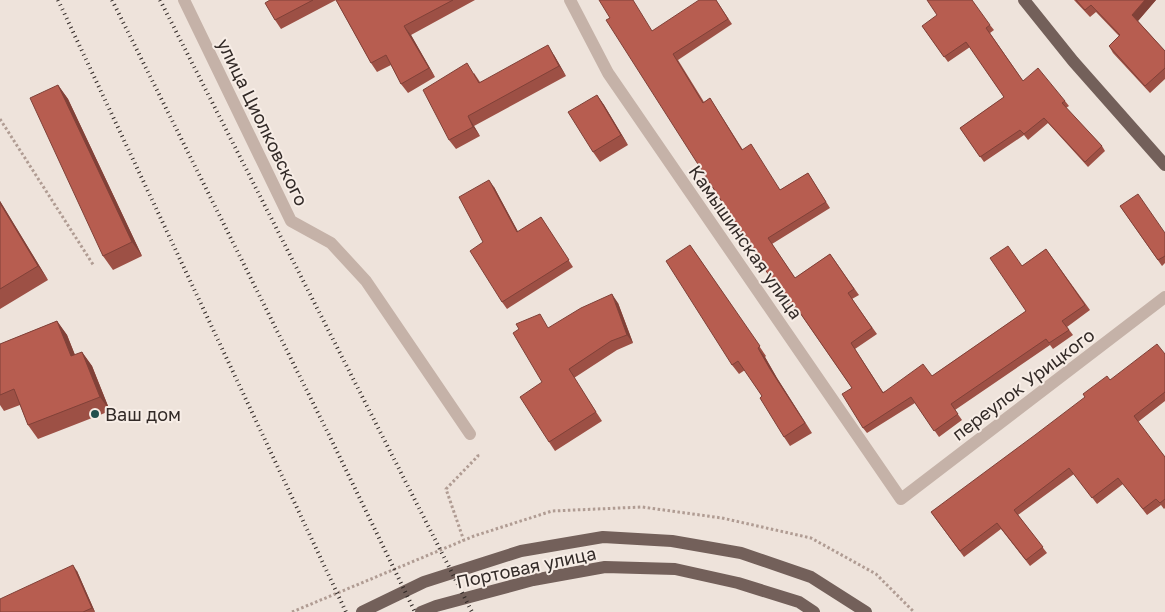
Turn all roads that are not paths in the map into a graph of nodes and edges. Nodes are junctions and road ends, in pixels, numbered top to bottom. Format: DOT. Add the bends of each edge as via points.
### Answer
graph roads {
  1 [pos="184,0"];
  2 [pos="570,0"];
  3 [pos="1024,0"];
  4 [pos="1165,165"];
  5 [pos="1165,297"];
  6 [pos="470,434"];
  7 [pos="901,499"];
  8 [pos="362,612"];
  9 [pos="421,612"];
  10 [pos="814,612"];
  11 [pos="866,612"];
  1 -- 6 [label="street, улица Циолковского" via="291,221 331,243 366,281"];
  2 -- 7 [label="street, Камышинская улица" via="608,73"];
  3 -- 4 [label="main road"];
  5 -- 7 [label="street, переулок Урицкого"];
  8 -- 11 [label="main road, Портовая улица" via="424,582 512,554 603,537 672,541 741,553 811,577"];
  9 -- 10 [label="main road, Портовая улица" via="533,580 605,567 675,569 738,583 799,602"];
}
